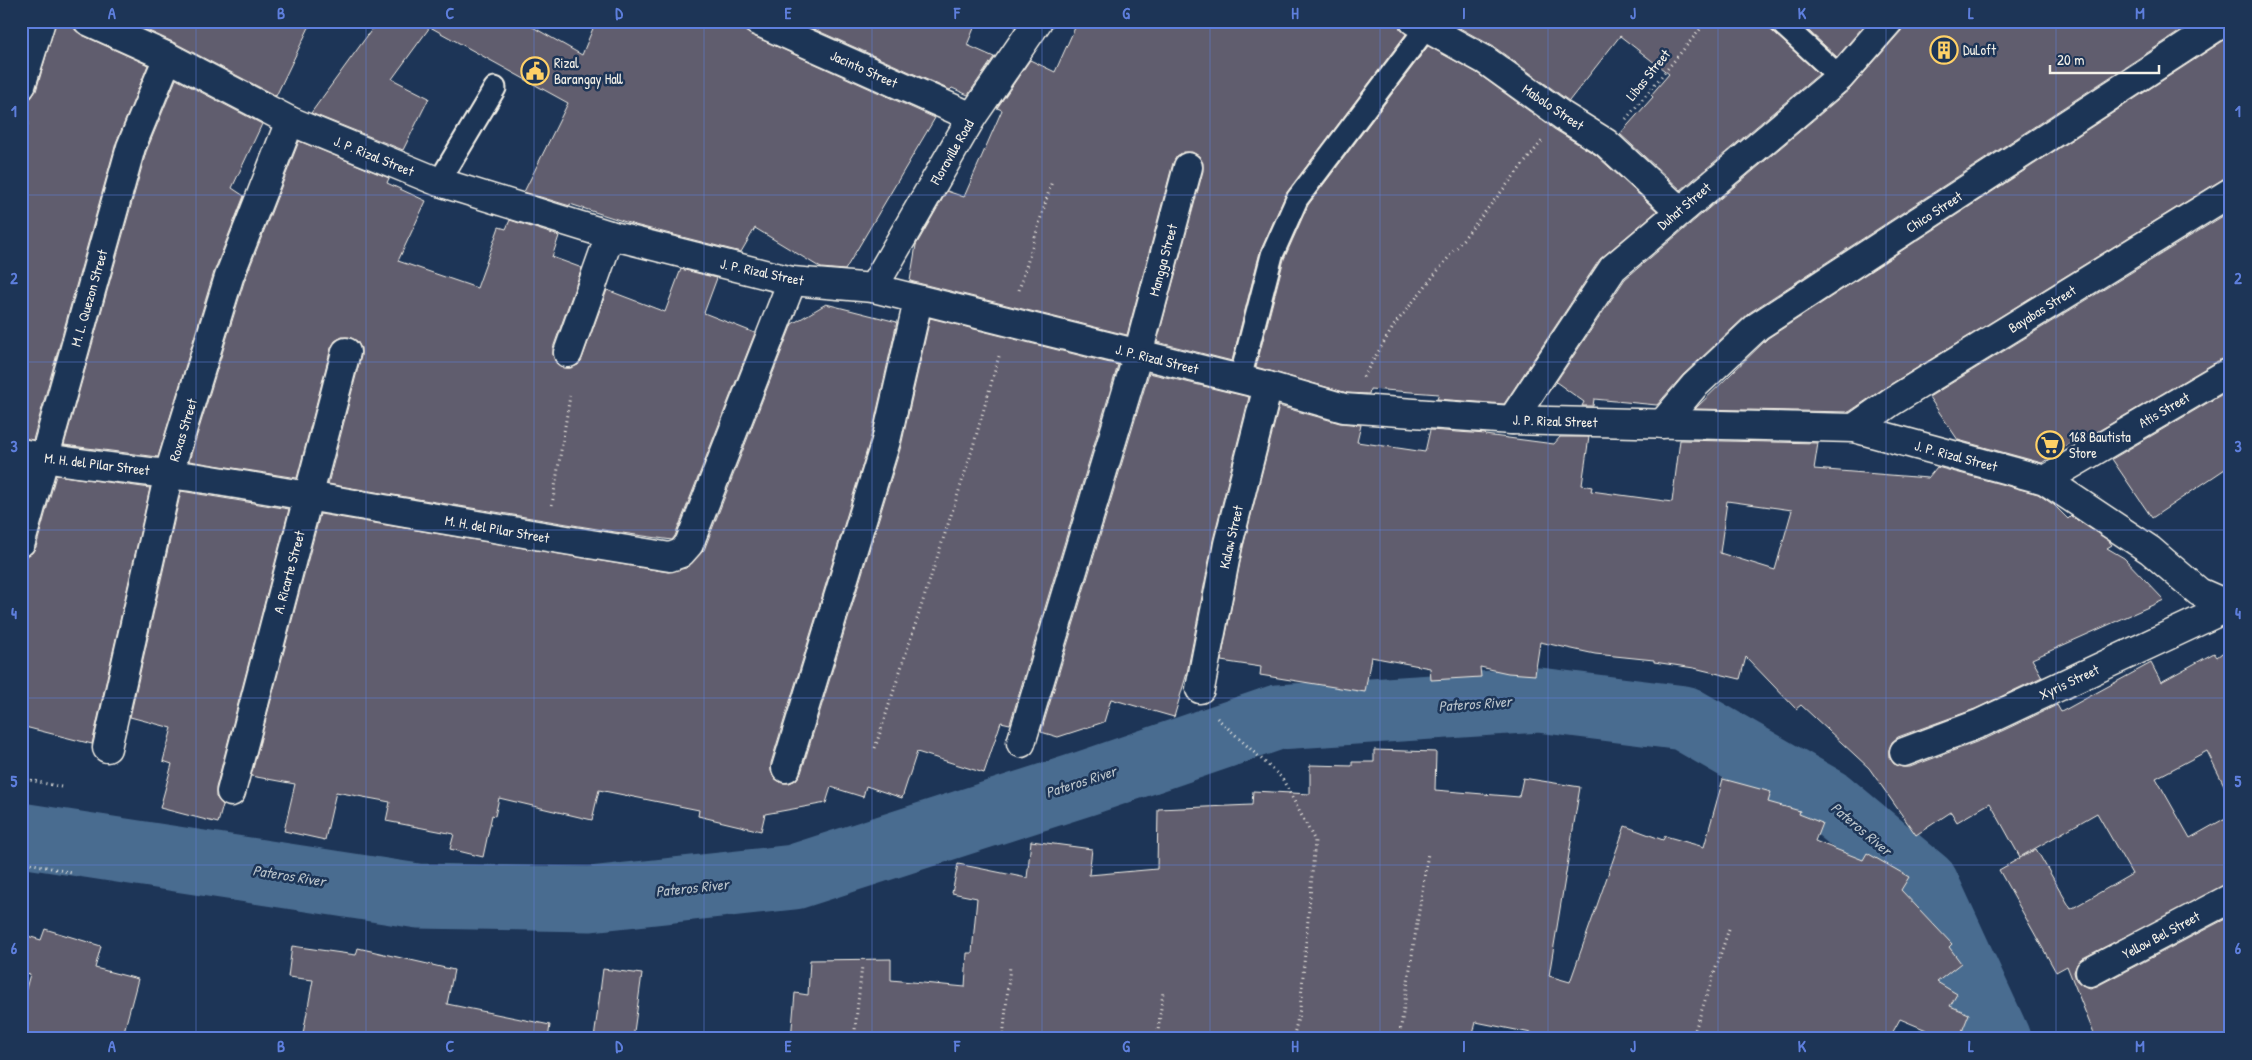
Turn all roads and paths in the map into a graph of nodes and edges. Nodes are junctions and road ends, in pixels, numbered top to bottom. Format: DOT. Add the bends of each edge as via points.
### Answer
graph roads {
  1 [pos="41,21"];
  2 [pos="88,21"];
  3 [pos="757,21"];
  4 [pos="1038,21"];
  5 [pos="1707,21"];
  6 [pos="1779,21"];
  7 [pos="1889,21"];
  8 [pos="2226,21"];
  9 [pos="1420,24"];
  10 [pos="2231,26"];
  11 [pos="168,57"];
  12 [pos="1840,77"];
  13 [pos="21,86"];
  14 [pos="495,88"];
  15 [pos="1563,116"];
  16 [pos="972,117"];
  17 [pos="290,121"];
  18 [pos="1606,143"];
  19 [pos="1188,166"];
  20 [pos="1052,181"];
  21 [pos="439,182"];
  22 [pos="2231,192"];
  23 [pos="1679,210"];
  24 [pos="610,235"];
  25 [pos="792,281"];
  26 [pos="873,288"];
  27 [pos="918,301"];
  28 [pos="1009,323"];
  29 [pos="346,352"];
  30 [pos="568,353"];
  31 [pos="1138,354"];
  32 [pos="2231,371"];
  33 [pos="1240,379"];
  34 [pos="1268,386"];
  35 [pos="570,396"];
  36 [pos="1344,408"];
  37 [pos="1512,420"];
  38 [pos="1662,424"];
  39 [pos="1854,428"];
  40 [pos="33,455"];
  41 [pos="169,473"];
  42 [pos="2045,480"];
  43 [pos="308,496"];
  44 [pos="546,538"];
  45 [pos="21,542"];
  46 [pos="2230,606"];
  47 [pos="1200,690"];
  48 [pos="1214,716"];
  49 [pos="1021,742"];
  50 [pos="107,748"];
  51 [pos="875,748"];
  52 [pos="1904,752"];
  53 [pos="786,768"];
  54 [pos="21,778"];
  55 [pos="61,787"];
  56 [pos="231,792"];
  57 [pos="1428,853"];
  58 [pos="21,862"];
  59 [pos="72,873"];
  60 [pos="2231,898"];
  61 [pos="1730,926"];
  62 [pos="862,966"];
  63 [pos="1010,966"];
  64 [pos="2090,972"];
  65 [pos="1162,992"];
  66 [pos="854,1039"];
  67 [pos="1003,1039"];
  68 [pos="1157,1039"];
  69 [pos="1293,1039"];
  70 [pos="1399,1039"];
  71 [pos="1692,1039"];
  1 -- 13 [label="street"];
  2 -- 11 [label="street, J. P. Rizal Street"];
  3 -- 16 [label="street, Jacinto Street"];
  4 -- 16 [label="street, Floraville Road"];
  5 -- 18 [label="path, Libas Street"];
  6 -- 12 [label="lane"];
  7 -- 12 [label="street, Duhat Street"];
  8 -- 10 [label="street"];
  8 -- 38 [label="street, Chico Street" via="1758,326 1694,386"];
  9 -- 15 [label="street, Mabolo Street" via="1485,60"];
  9 -- 33 [label="lane" via="1297,199 1272,255"];
  11 -- 17 [label="street, J. P. Rizal Street"];
  11 -- 40 [label="street, M. L. Quezon Street" via="131,147"];
  12 -- 23 [label="street, Duhat Street"];
  14 -- 21 [label="lane"];
  15 -- 18 [label="street, Mabolo Street"];
  15 -- 36 [label="path" via="1395,324"];
  16 -- 26 [label="street, Floraville Road"];
  17 -- 21 [label="street, J. P. Rizal Street"];
  17 -- 41 [label="street, Roxas Street" via="229,277"];
  18 -- 23 [label="street, Mabolo Street"];
  19 -- 31 [label="street, Mangga Street"];
  20 -- 28 [label="path"];
  21 -- 24 [label="street, J. P. Rizal Street"];
  22 -- 39 [label="street, Bayabas Street"];
  23 -- 37 [label="street, Duhat Street" via="1613,268"];
  24 -- 25 [label="street, J. P. Rizal Street"];
  24 -- 30 [label="street"];
  25 -- 26 [label="street, J. P. Rizal Street"];
  25 -- 44 [label="street, M. H. del Pilar Street" via="689,544 681,553 670,557"];
  26 -- 27 [label="street, J. P. Rizal Street"];
  27 -- 28 [label="street, J. P. Rizal Street"];
  27 -- 53 [label="street" via="886,441"];
  28 -- 31 [label="street, J. P. Rizal Street"];
  28 -- 51 [label="path" via="970,457"];
  29 -- 43 [label="street, A. Ricarte Street"];
  31 -- 33 [label="street, J. P. Rizal Street"];
  31 -- 49 [label="street, Mangga Street"];
  32 -- 42 [label="street, Atis Street"];
  33 -- 34 [label="street, J. P. Rizal Street"];
  34 -- 36 [label="street, J. P. Rizal Street"];
  34 -- 47 [label="street, Kalaw Street" via="1228,544"];
  35 -- 44 [label="path"];
  36 -- 37 [label="street, J. P. Rizal Street"];
  37 -- 38 [label="street, J. P. Rizal Street"];
  38 -- 39 [label="street, J. P. Rizal Street"];
  39 -- 42 [label="street, J. P. Rizal Street"];
  40 -- 41 [label="street, M. H. del Pilar Street"];
  40 -- 45 [label="street, M. L. Quezon Street"];
  41 -- 43 [label="street, M. H. del Pilar Street"];
  41 -- 50 [label="street, Roxas Street"];
  42 -- 46 [label="street, J. P. Rizal Street" via="2150,550 2198,592"];
  43 -- 44 [label="street, M. H. del Pilar Street"];
  43 -- 56 [label="street, A. Ricarte Street"];
  46 -- 52 [label="street, Xyris Street" via="1981,723"];
  48 -- 69 [label="path" via="1282,778 1315,841 1300,1010"];
  54 -- 55 [label="path"];
  57 -- 70 [label="path"];
  58 -- 59 [label="path"];
  60 -- 64 [label="street, Yellow Bel Street"];
  61 -- 71 [label="path"];
  62 -- 66 [label="path"];
  63 -- 67 [label="path"];
  65 -- 68 [label="path"];
}
